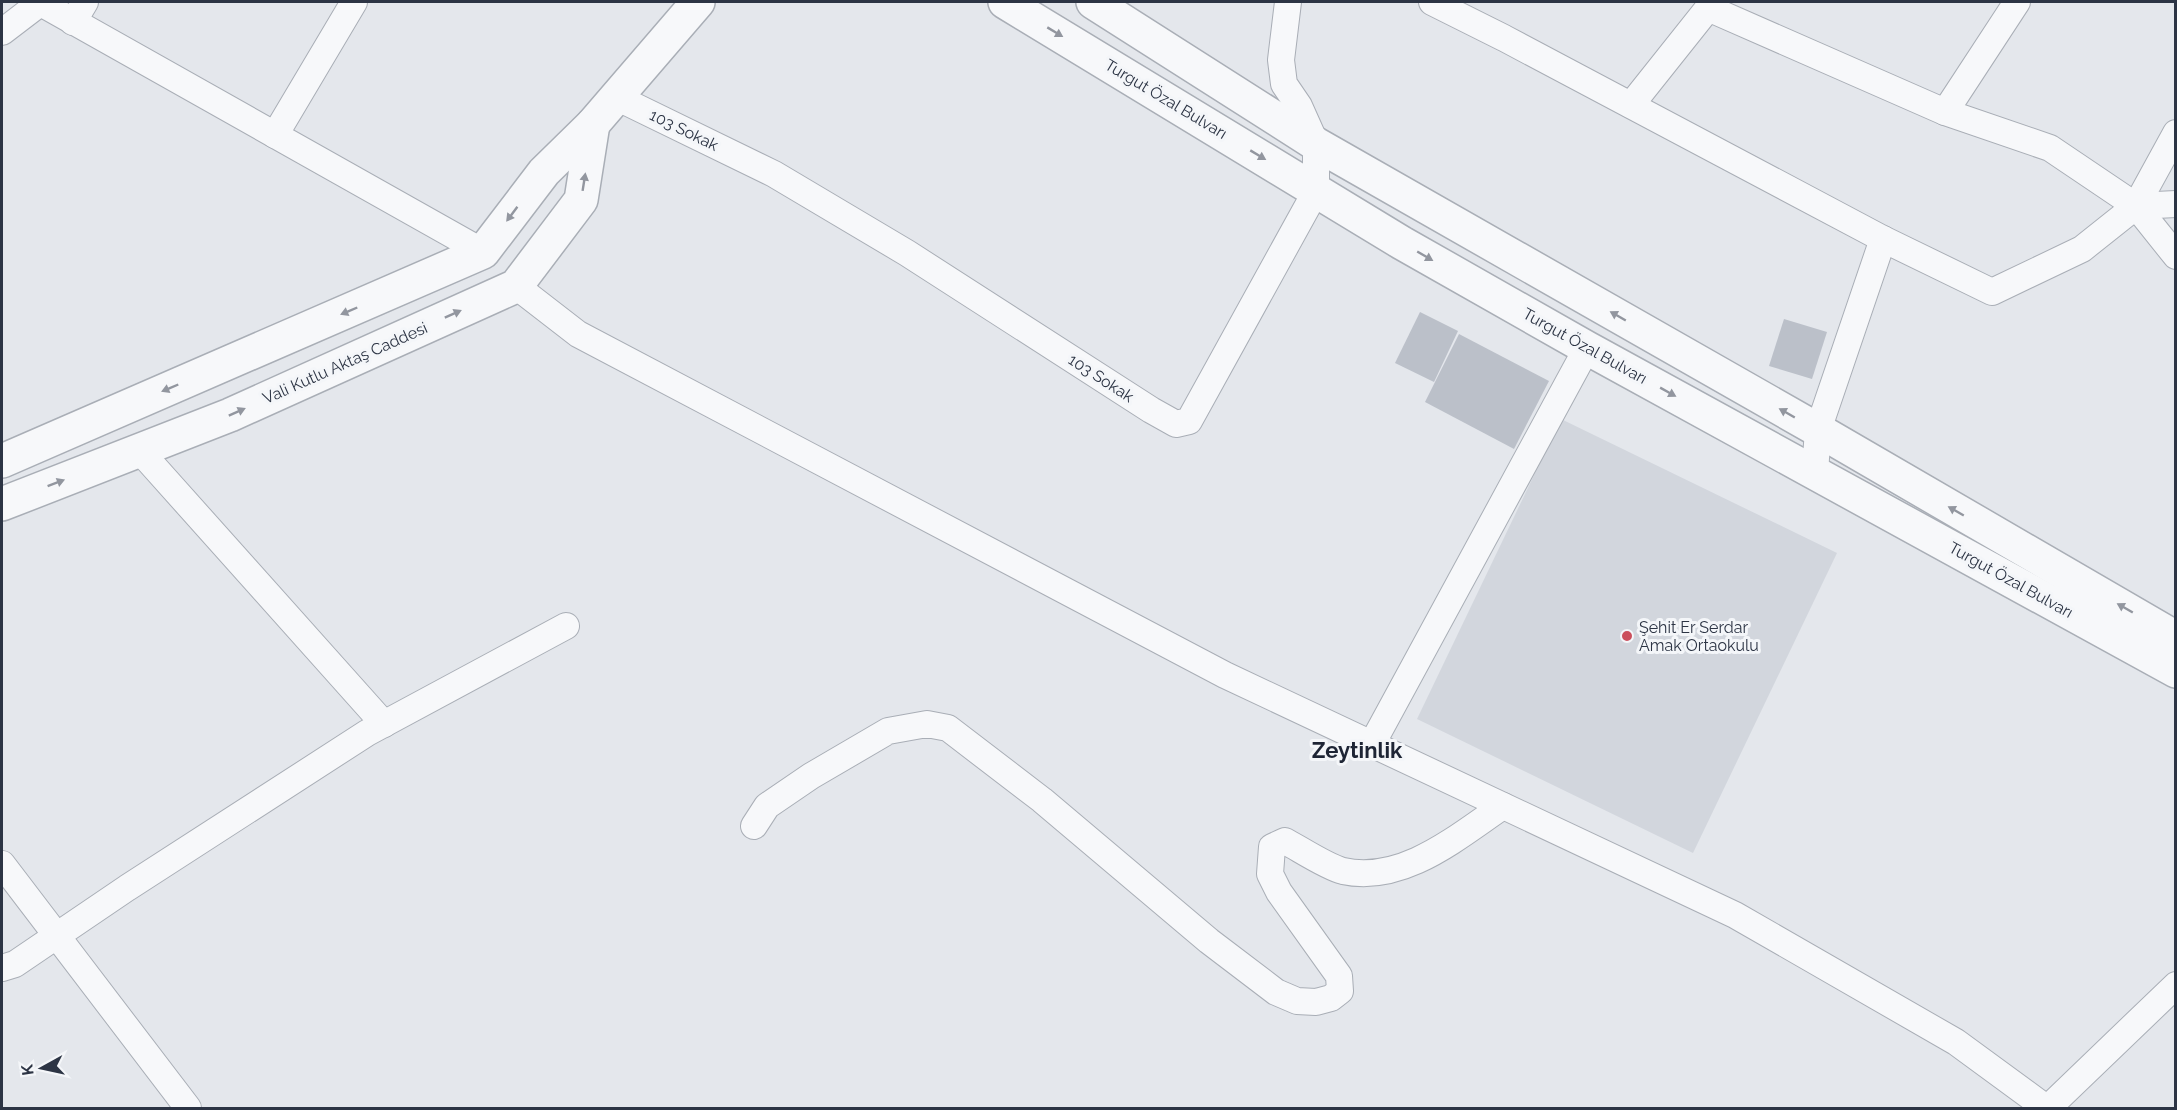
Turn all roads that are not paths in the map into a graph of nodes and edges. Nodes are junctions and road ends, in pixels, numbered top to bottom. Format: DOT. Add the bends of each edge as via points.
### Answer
graph roads {
  1 [pos="40,2"];
  2 [pos="354,2"];
  3 [pos="698,2"];
  4 [pos="1005,2"];
  5 [pos="1093,2"];
  6 [pos="1288,2"];
  7 [pos="1432,2"];
  8 [pos="2017,2"];
  9 [pos="1710,5"];
  10 [pos="79,12"];
  11 [pos="2,32"];
  12 [pos="616,97"];
  13 [pos="1631,105"];
  14 [pos="1945,112"];
  15 [pos="593,124"];
  16 [pos="2175,133"];
  17 [pos="275,135"];
  18 [pos="1316,144"];
  19 [pos="1316,191"];
  20 [pos="2175,204"];
  21 [pos="2136,206"];
  22 [pos="1882,239"];
  23 [pos="483,252"];
  24 [pos="2175,256"];
  25 [pos="516,286"];
  26 [pos="1587,348"];
  27 [pos="1818,430"];
  28 [pos="140,451"];
  29 [pos="4,453"];
  30 [pos="1815,472"];
  31 [pos="2,504"];
  32 [pos="566,626"];
  33 [pos="2175,638"];
  34 [pos="2175,670"];
  35 [pos="384,724"];
  36 [pos="1371,744"];
  37 [pos="1503,806"];
  38 [pos="754,826"];
  39 [pos="2,864"];
  40 [pos="57,937"];
  41 [pos="2,968"];
  42 [pos="2175,985"];
  43 [pos="188,1108"];
  44 [pos="2047,1108"];
  1 -- 10 [label="street"];
  1 -- 11 [label="street"];
  2 -- 17 [label="street"];
  3 -- 12 [label="street"];
  4 -- 19 [label="street, Turgut Özal Bulvarı, one-way"];
  5 -- 18 [label="street, Turgut Özal Bulvarı"];
  6 -- 18 [label="street, 103 Sokak" via="1281,60 1284,84"];
  7 -- 13 [label="street"];
  8 -- 14 [label="street"];
  9 -- 13 [label="street"];
  9 -- 14 [label="street"];
  10 -- 17 [label="street"];
  12 -- 15 [label="street"];
  12 -- 19 [label="street, 103 Sokak" via="774,174 907,253 1176,424 1189,421"];
  13 -- 22 [label="street"];
  14 -- 21 [label="street" via="2050,148"];
  15 -- 23 [label="street, one-way" via="544,172"];
  25 -- 15 [label="street, Vali Kutlu Aktaş Caddesi, one-way" via="581,200"];
  16 -- 21 [label="street"];
  17 -- 23 [label="street"];
  18 -- 19 [label="street, 103 Sokak"];
  27 -- 18 [label="street, Turgut Özal Bulvarı, one-way"];
  19 -- 26 [label="street, Turgut Özal Bulvarı, one-way"];
  20 -- 21 [label="street"];
  21 -- 22 [label="street" via="2082,249 1992,292"];
  21 -- 24 [label="street"];
  22 -- 27 [label="street"];
  23 -- 29 [label="street, one-way"];
  28 -- 25 [label="street, Vali Kutlu Aktaş Caddesi, one-way" via="230,415"];
  25 -- 36 [label="street" via="578,334 1225,675"];
  26 -- 30 [label="street, Turgut Özal Bulvarı, one-way"];
  26 -- 36 [label="street"];
  27 -- 30 [label="street"];
  33 -- 27 [label="street, Turgut Özal Bulvarı, one-way"];
  31 -- 28 [label="street, Vali Kutlu Aktaş Caddesi, one-way"];
  28 -- 35 [label="street"];
  30 -- 34 [label="street, Turgut Özal Bulvarı"];
  32 -- 35 [label="street"];
  35 -- 40 [label="street"];
  36 -- 37 [label="street"];
  37 -- 38 [label="street" via="1435,852 1376,873 1342,870 1285,841 1272,847 1270,874 1279,892 1339,976 1340,991 1316,1002 1297,1001 1276,993 1042,800 948,728 927,724 888,731 767,806"];
  37 -- 44 [label="street" via="1735,915 1956,1042"];
  39 -- 40 [label="street"];
  40 -- 41 [label="street"];
  40 -- 43 [label="street"];
  42 -- 44 [label="street"];
}
